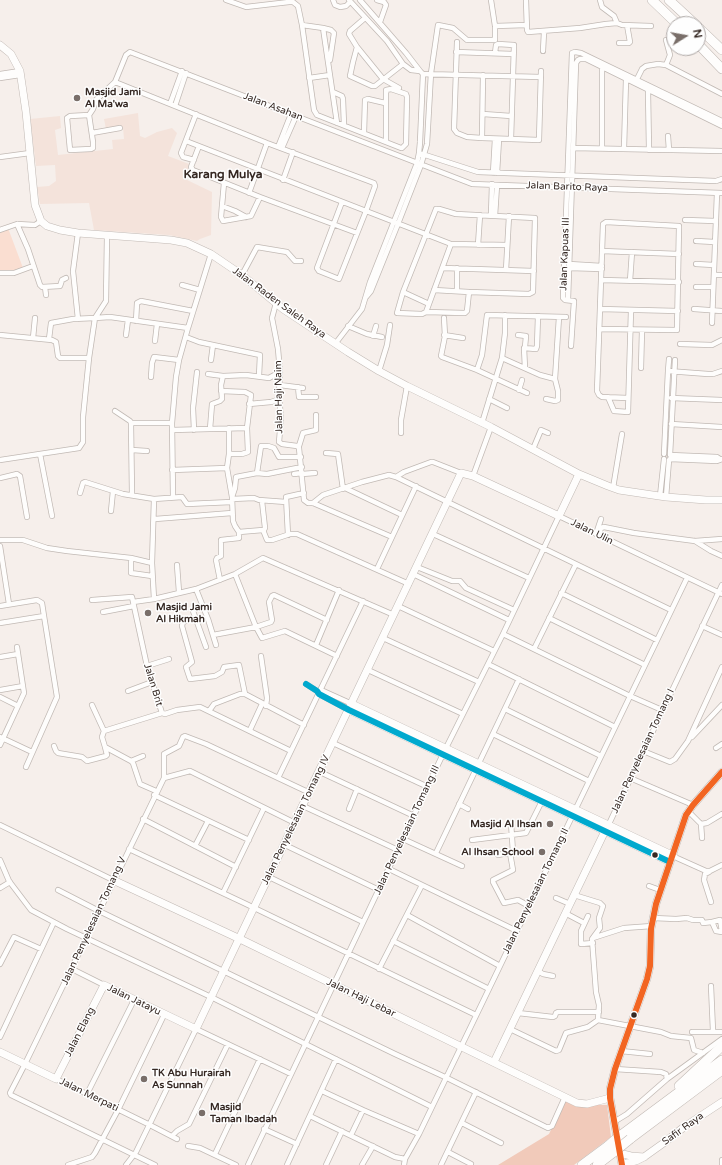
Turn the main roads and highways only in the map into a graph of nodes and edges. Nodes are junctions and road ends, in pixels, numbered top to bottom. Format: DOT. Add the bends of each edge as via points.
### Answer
graph roads {
  1 [pos="652,0"];
  2 [pos="669,0"];
  3 [pos="669,16"];
  4 [pos="686,16"];
  5 [pos="706,35"];
  6 [pos="722,50"];
  7 [pos="706,52"];
  8 [pos="722,69"];
  9 [pos="722,1046"];
  10 [pos="722,1060"];
  11 [pos="722,1070"];
  12 [pos="722,1076"];
  13 [pos="691,1093"];
  14 [pos="664,1103"];
  15 [pos="628,1136"];
  16 [pos="582,1165"];
  17 [pos="597,1165"];
  1 -- 3 [label="highway"];
  2 -- 4 [label="highway"];
  5 -- 6 [label="highway"];
  7 -- 8 [label="highway"];
  9 -- 14 [label="highway" via="672,1092"];
  10 -- 14 [label="highway"];
  11 -- 13 [label="highway"];
  12 -- 13 [label="highway"];
  13 -- 15 [label="highway"];
  14 -- 15 [label="highway"];
  15 -- 16 [label="highway, bridge"];
  15 -- 17 [label="highway, bridge"];
}
